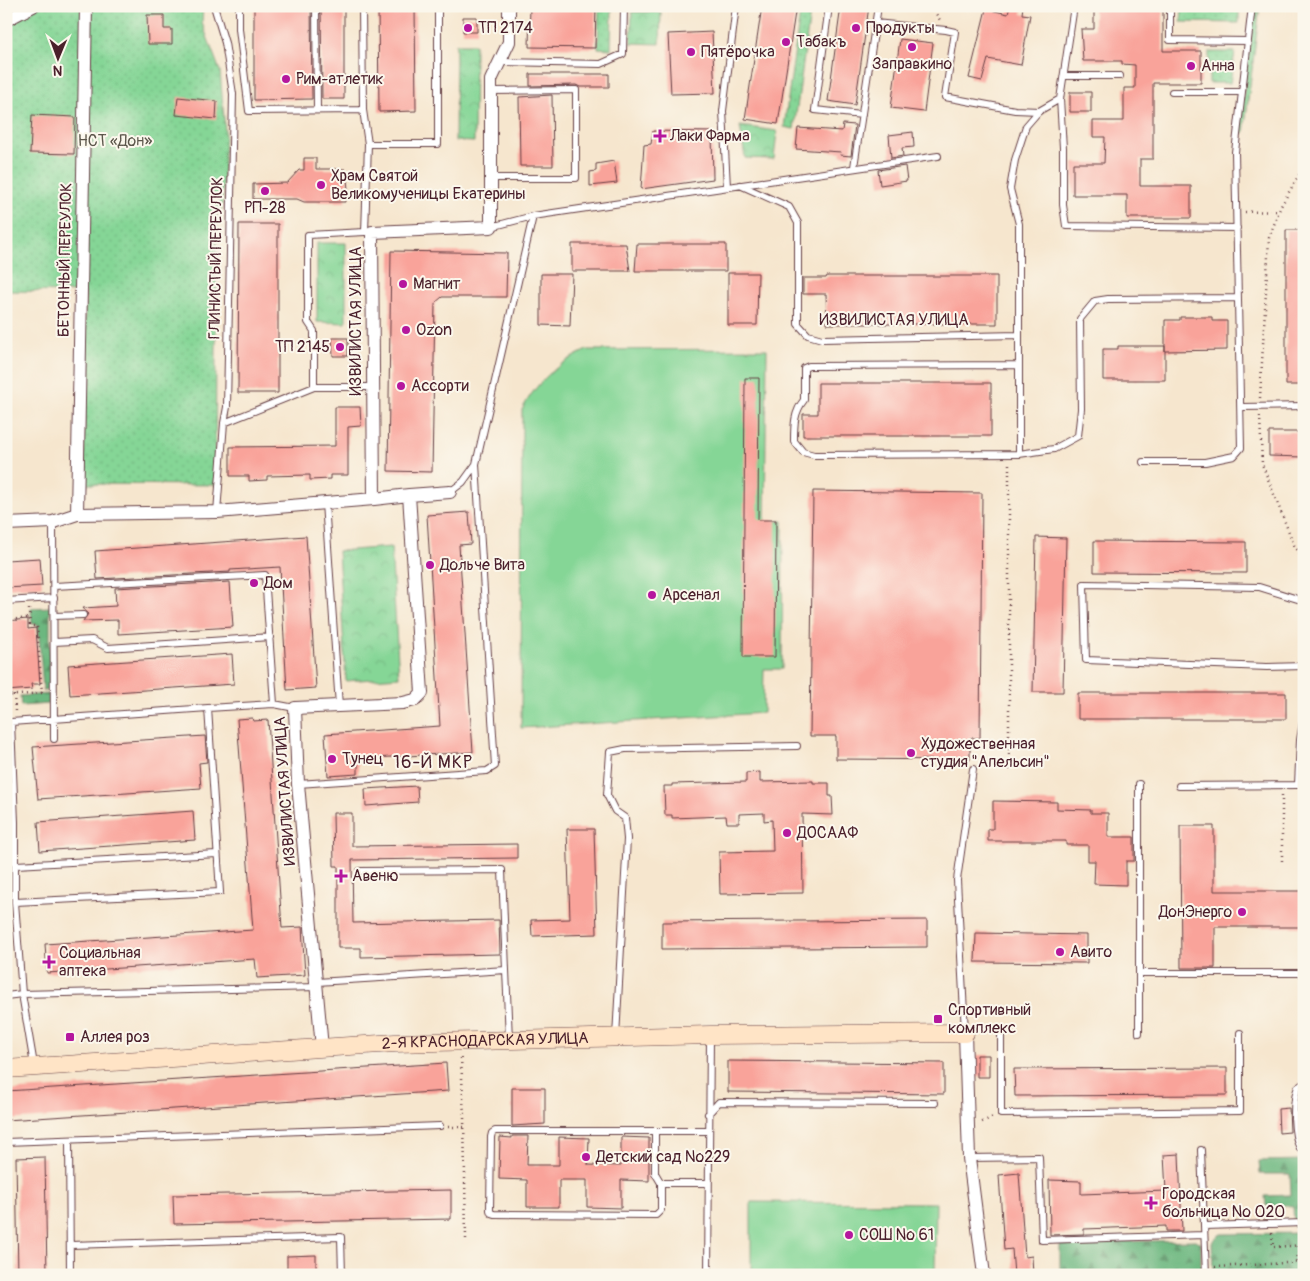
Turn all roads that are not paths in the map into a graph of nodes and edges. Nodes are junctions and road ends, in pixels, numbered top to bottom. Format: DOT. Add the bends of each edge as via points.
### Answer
graph roads {
  1 [pos="33,6"];
  2 [pos="86,6"];
  3 [pos="214,6"];
  4 [pos="239,6"];
  5 [pos="316,6"];
  6 [pos="362,6"];
  7 [pos="438,6"];
  8 [pos="509,6"];
  9 [pos="624,6"];
  10 [pos="736,6"];
  11 [pos="829,6"];
  12 [pos="878,6"];
  13 [pos="1074,6"];
  14 [pos="1170,6"];
  15 [pos="1252,6"];
  16 [pos="6,20"];
  17 [pos="875,23"];
  18 [pos="1248,41"];
  19 [pos="498,62"];
  20 [pos="1064,76"];
  21 [pos="1120,76"];
  22 [pos="491,91"];
  23 [pos="1172,92"];
  24 [pos="1242,92"];
  25 [pos="1060,99"];
  26 [pos="317,110"];
  27 [pos="363,110"];
  28 [pos="1039,110"];
  29 [pos="862,115"];
  30 [pos="368,144"];
  31 [pos="938,156"];
  32 [pos="854,167"];
  33 [pos="490,178"];
  34 [pos="739,185"];
  35 [pos="727,187"];
  36 [pos="533,216"];
  37 [pos="491,227"];
  38 [pos="1237,228"];
  39 [pos="369,232"];
  40 [pos="1238,298"];
  41 [pos="1019,336"];
  42 [pos="1019,365"];
  43 [pos="314,386"];
  44 [pos="373,387"];
  45 [pos="1304,406"];
  46 [pos="1240,407"];
  47 [pos="224,423"];
  48 [pos="1019,454"];
  49 [pos="1143,462"];
  50 [pos="476,464"];
  51 [pos="450,492"];
  52 [pos="409,495"];
  53 [pos="374,499"];
  54 [pos="325,503"];
  55 [pos="217,512"];
  56 [pos="77,514"];
  57 [pos="53,522"];
  58 [pos="6,524"];
  59 [pos="54,586"];
  60 [pos="54,598"];
  61 [pos="6,600"];
  62 [pos="1304,601"];
  63 [pos="54,616"];
  64 [pos="83,616"];
  65 [pos="270,637"];
  66 [pos="54,642"];
  67 [pos="1304,666"];
  68 [pos="274,704"];
  69 [pos="339,706"];
  70 [pos="208,708"];
  71 [pos="295,708"];
  72 [pos="1304,716"];
  73 [pos="54,719"];
  74 [pos="54,739"];
  75 [pos="798,746"];
  76 [pos="973,769"];
  77 [pos="298,784"];
  78 [pos="1139,784"];
  79 [pos="1179,786"];
  80 [pos="6,822"];
  81 [pos="15,822"];
  82 [pos="217,854"];
  83 [pos="16,865"];
  84 [pos="360,872"];
  85 [pos="15,902"];
  86 [pos="506,970"];
  87 [pos="1139,973"];
  88 [pos="1304,973"];
  89 [pos="317,985"];
  90 [pos="22,994"];
  91 [pos="6,996"];
  92 [pos="965,1033"];
  93 [pos="1001,1033"];
  94 [pos="1240,1033"];
  95 [pos="1139,1034"];
  96 [pos="710,1035"];
  97 [pos="616,1038"];
  98 [pos="509,1040"];
  99 [pos="322,1048"];
  100 [pos="34,1066"];
  101 [pos="6,1069"];
  102 [pos="1304,1084"];
  103 [pos="935,1103"];
  104 [pos="708,1114"];
  105 [pos="440,1126"];
  106 [pos="655,1131"];
  107 [pos="708,1131"];
  108 [pos="69,1140"];
  109 [pos="6,1142"];
  110 [pos="1304,1149"];
  111 [pos="1201,1150"];
  112 [pos="969,1158"];
  113 [pos="661,1183"];
  114 [pos="708,1183"];
  115 [pos="1304,1223"];
  116 [pos="1204,1226"];
  117 [pos="1204,1235"];
  118 [pos="70,1245"];
  119 [pos="1206,1271"];
  120 [pos="70,1275"];
  121 [pos="342,1275"];
  122 [pos="708,1275"];
  123 [pos="984,1275"];
  1 -- 16 [label="street"];
  2 -- 56 [label="street, БЕТОННЫЙ ПЕРЕУЛОК"];
  3 -- 47 [label="lane, ГЛИНИСТЫЙ ПЕРЕУЛОК" via="225,43 234,94 227,407"];
  4 -- 26 [label="lane" via="249,111"];
  5 -- 26 [label="lane"];
  6 -- 27 [label="lane"];
  7 -- 30 [label="lane" via="438,144"];
  8 -- 19 [label="street" via="509,42"];
  9 -- 19 [label="lane" via="623,54 601,64"];
  10 -- 35 [label="lane" via="723,111"];
  11 -- 29 [label="lane" via="815,110"];
  12 -- 17 [label="lane"];
  13 -- 20 [label="lane"];
  14 -- 18 [label="lane" via="1170,40"];
  15 -- 18 [label="lane"];
  17 -- 28 [label="lane" via="955,32 945,96 1015,110"];
  17 -- 29 [label="lane"];
  18 -- 24 [label="lane"];
  19 -- 22 [label="street" via="491,80"];
  20 -- 21 [label="lane"];
  20 -- 25 [label="lane"];
  22 -- 33 [label="street"];
  22 -- 33 [label="lane" via="576,90 576,178"];
  23 -- 24 [label="lane"];
  24 -- 38 [label="lane" via="1235,152"];
  25 -- 28 [label="lane"];
  25 -- 38 [label="lane" via="1066,226"];
  26 -- 27 [label="lane"];
  27 -- 30 [label="lane"];
  28 -- 41 [label="lane" via="1026,126 1010,189 1019,224"];
  29 -- 32 [label="lane"];
  30 -- 39 [label="lane"];
  31 -- 32 [label="lane, ИЗВИЛИСТАЯ УЛИЦА"];
  32 -- 34 [label="lane, ИЗВИЛИСТАЯ УЛИЦА"];
  33 -- 37 [label="street"];
  34 -- 35 [label="lane, ИЗВИЛИСТАЯ УЛИЦА"];
  34 -- 41 [label="lane, ИЗВИЛИСТАЯ УЛИЦА" via="789,208 798,223 798,324 808,335 822,340"];
  35 -- 36 [label="lane, ИЗВИЛИСТАЯ УЛИЦА"];
  36 -- 37 [label="lane, ИЗВИЛИСТАЯ УЛИЦА"];
  36 -- 50 [label="lane"];
  37 -- 39 [label="street, ИЗВИЛИСТАЯ УЛИЦА"];
  38 -- 40 [label="lane"];
  39 -- 43 [label="lane" via="308,235 308,322 314,331"];
  39 -- 44 [label="street, ИЗВИЛИСТАЯ УЛИЦА"];
  40 -- 46 [label="lane"];
  40 -- 48 [label="lane" via="1095,301 1080,319 1081,409 1078,436 1054,449"];
  41 -- 42 [label="lane"];
  42 -- 48 [label="lane"];
  42 -- 48 [label="lane" via="809,366 804,368 804,400 798,407 794,422 794,441 804,452 814,455"];
  43 -- 44 [label="lane"];
  43 -- 47 [label="lane"];
  44 -- 53 [label="street, ИЗВИЛИСТАЯ УЛИЦА"];
  45 -- 46 [label="lane"];
  46 -- 49 [label="lane" via="1241,448 1234,456 1205,462"];
  47 -- 55 [label="lane, ГЛИНИСТЫЙ ПЕРЕУЛОК"];
  50 -- 51 [label="lane" via="463,482"];
  50 -- 77 [label="lane" via="494,766 487,771"];
  51 -- 52 [label="street"];
  52 -- 53 [label="street"];
  52 -- 69 [label="street, ИЗВИЛИСТАЯ УЛИЦА" via="422,693 415,700 403,703"];
  53 -- 54 [label="street"];
  54 -- 55 [label="street"];
  54 -- 69 [label="lane"];
  55 -- 56 [label="street"];
  56 -- 57 [label="street"];
  57 -- 58 [label="street"];
  57 -- 59 [label="lane"];
  59 -- 60 [label="lane"];
  59 -- 65 [label="lane" via="265,575"];
  60 -- 61 [label="lane"];
  60 -- 63 [label="lane"];
  62 -- 67 [label="lane" via="1259,587 1084,584 1086,660"];
  63 -- 64 [label="lane"];
  63 -- 66 [label="lane"];
  65 -- 66 [label="lane" via="108,648 92,640"];
  65 -- 68 [label="lane"];
  66 -- 73 [label="lane"];
  68 -- 70 [label="lane"];
  68 -- 71 [label="lane"];
  69 -- 71 [label="street, ИЗВИЛИСТАЯ УЛИЦА"];
  70 -- 73 [label="lane"];
  70 -- 82 [label="lane"];
  71 -- 77 [label="street, ИЗВИЛИСТАЯ УЛИЦА"];
  72 -- 79 [label="lane" via="1298,785"];
  73 -- 74 [label="lane"];
  73 -- 81 [label="lane" via="11,722"];
  75 -- 97 [label="lane" via="625,749 610,752 607,795 615,811 625,818 627,839"];
  76 -- 92 [label="lane" via="957,880"];
  77 -- 89 [label="street, ИЗВИЛИСТАЯ УЛИЦА"];
  78 -- 87 [label="lane"];
  80 -- 81 [label="lane"];
  81 -- 83 [label="lane"];
  82 -- 83 [label="lane"];
  82 -- 85 [label="lane" via="220,892"];
  83 -- 85 [label="lane"];
  84 -- 86 [label="lane" via="502,870"];
  85 -- 90 [label="lane"];
  86 -- 89 [label="lane"];
  86 -- 98 [label="lane"];
  87 -- 88 [label="lane"];
  87 -- 95 [label="lane"];
  89 -- 90 [label="lane"];
  89 -- 99 [label="street, ИЗВИЛИСТАЯ УЛИЦА"];
  90 -- 91 [label="lane"];
  90 -- 100 [label="lane"];
  92 -- 96 [label="street, 2-Я КРАСНОДАРСКАЯ УЛИЦА"];
  92 -- 112 [label="street"];
  93 -- 94 [label="lane" via="1001,1114 1240,1111"];
  96 -- 97 [label="street, 2-Я КРАСНОДАРСКАЯ УЛИЦА"];
  96 -- 104 [label="lane"];
  97 -- 98 [label="street, 2-Я КРАСНОДАРСКАЯ УЛИЦА"];
  98 -- 99 [label="street, 2-Я КРАСНОДАРСКАЯ УЛИЦА"];
  99 -- 100 [label="street, 2-Я КРАСНОДАРСКАЯ УЛИЦА"];
  100 -- 101 [label="street, 2-Я КРАСНОДАРСКАЯ УЛИЦА"];
  102 -- 110 [label="lane" via="1294,1095 1296,1141"];
  103 -- 104 [label="lane" via="719,1102"];
  104 -- 107 [label="lane"];
  105 -- 108 [label="lane"];
  106 -- 107 [label="lane"];
  106 -- 113 [label="lane" via="655,1173"];
  106 -- 113 [label="lane" via="495,1131 491,1136 490,1210 494,1214 656,1215 661,1210"];
  107 -- 114 [label="lane"];
  108 -- 109 [label="lane"];
  108 -- 118 [label="lane"];
  111 -- 116 [label="lane"];
  112 -- 117 [label="lane" via="1039,1157 1042,1240"];
  112 -- 123 [label="street"];
  113 -- 114 [label="lane"];
  114 -- 122 [label="lane"];
  115 -- 116 [label="lane"];
  116 -- 117 [label="lane"];
  117 -- 119 [label="lane"];
  118 -- 120 [label="lane"];
  118 -- 121 [label="lane" via="340,1237"];
}
